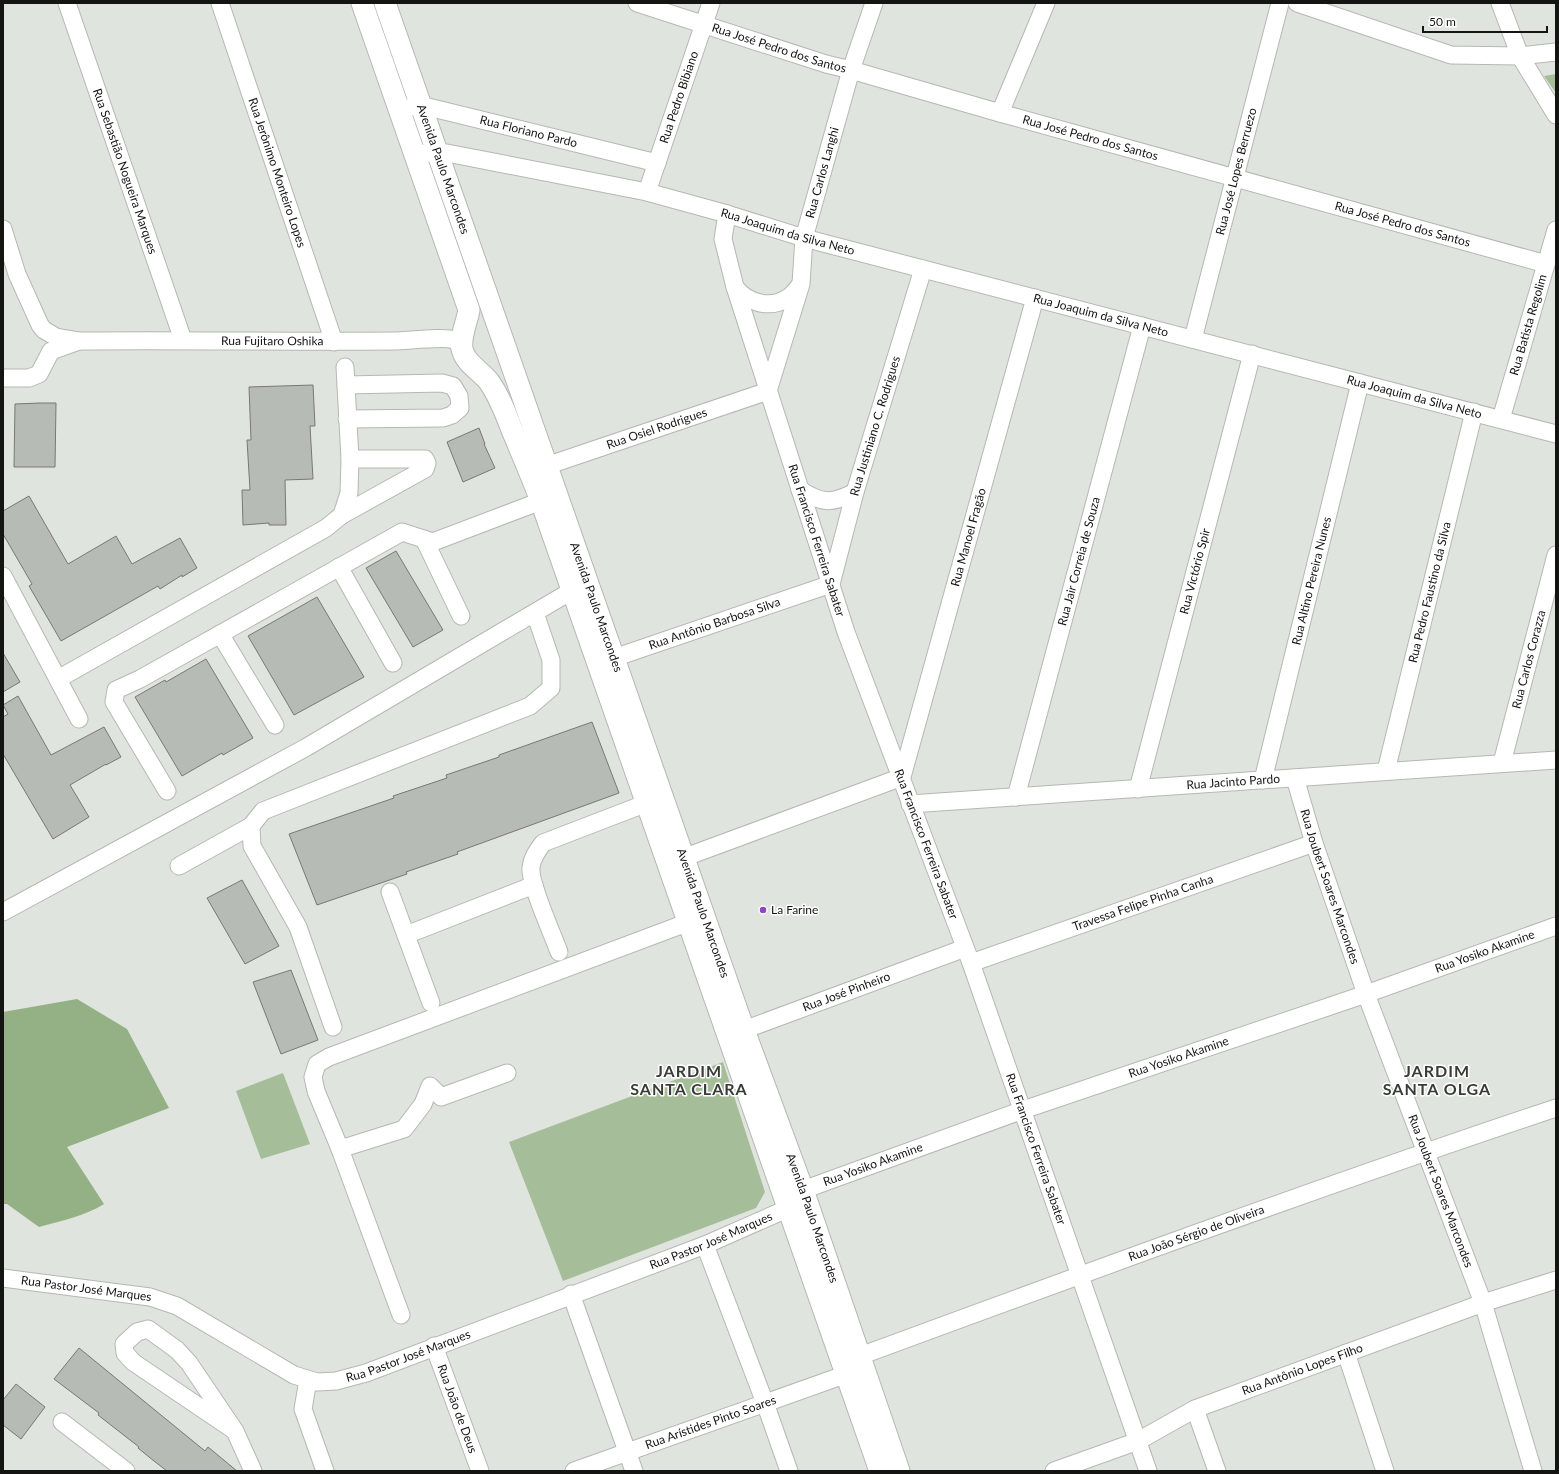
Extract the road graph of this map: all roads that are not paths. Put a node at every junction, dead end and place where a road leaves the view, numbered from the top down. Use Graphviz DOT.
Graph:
graph roads {
  1 [pos="67,3"];
  2 [pos="220,3"];
  3 [pos="362,3"];
  4 [pos="384,3"];
  5 [pos="637,3"];
  6 [pos="711,3"];
  7 [pos="874,3"];
  8 [pos="1046,3"];
  9 [pos="1280,3"];
  10 [pos="1297,3"];
  11 [pos="1500,3"];
  12 [pos="703,24"];
  13 [pos="1556,52"];
  14 [pos="1520,56"];
  15 [pos="851,70"];
  16 [pos="420,105"];
  17 [pos="399,110"];
  18 [pos="1000,113"];
  19 [pos="1556,115"];
  20 [pos="436,153"];
  21 [pos="415,154"];
  22 [pos="657,163"];
  23 [pos="1235,178"];
  24 [pos="647,192"];
  25 [pos="727,214"];
  26 [pos="3,229"];
  27 [pos="1556,230"];
  28 [pos="804,238"];
  29 [pos="1546,264"];
  30 [pos="923,269"];
  31 [pos="801,284"];
  32 [pos="735,286"];
  33 [pos="1035,298"];
  34 [pos="1142,326"];
  35 [pos="500,336"];
  36 [pos="1193,339"];
  37 [pos="183,340"];
  38 [pos="79,341"];
  39 [pos="463,341"];
  40 [pos="334,342"];
  41 [pos="1252,354"];
  42 [pos="507,355"];
  43 [pos="345,367"];
  44 [pos="485,375"];
  45 [pos="3,378"];
  46 [pos="1360,383"];
  47 [pos="346,385"];
  48 [pos="768,391"];
  49 [pos="1474,412"];
  50 [pos="347,419"];
  51 [pos="1501,419"];
  52 [pos="1556,434"];
  53 [pos="350,459"];
  54 [pos="546,466"];
  55 [pos="800,490"];
  56 [pos="855,492"];
  57 [pos="542,501"];
  58 [pos="342,515"];
  59 [pos="424,539"];
  60 [pos="1556,555"];
  61 [pos="339,567"];
  62 [pos="3,576"];
  63 [pos="831,584"];
  64 [pos="573,590"];
  65 [pos="536,613"];
  66 [pos="461,616"];
  67 [pos="220,634"];
  68 [pos="605,661"];
  69 [pos="393,663"];
  70 [pos="58,679"];
  71 [pos="79,719"];
  72 [pos="275,725"];
  73 [pos="1556,760"];
  74 [pos="1502,764"];
  75 [pos="1386,771"];
  76 [pos="902,777"];
  77 [pos="1295,778"];
  78 [pos="1263,780"];
  79 [pos="1138,789"];
  80 [pos="167,791"];
  81 [pos="1016,797"];
  82 [pos="647,803"];
  83 [pos="910,804"];
  84 [pos="251,826"];
  85 [pos="1314,843"];
  86 [pos="676,860"];
  87 [pos="180,866"];
  88 [pos="534,885"];
  89 [pos="390,892"];
  90 [pos="3,912"];
  91 [pos="689,922"];
  92 [pos="1556,926"];
  93 [pos="406,935"];
  94 [pos="560,952"];
  95 [pos="968,956"];
  96 [pos="1366,994"];
  97 [pos="431,1003"];
  98 [pos="333,1027"];
  99 [pos="736,1033"];
  100 [pos="507,1073"];
  101 [pos="1556,1108"];
  102 [pos="1023,1110"];
  103 [pos="340,1149"];
  104 [pos="1426,1151"];
  105 [pos="803,1190"];
  106 [pos="789,1208"];
  107 [pos="705,1245"];
  108 [pos="1079,1275"];
  109 [pos="3,1278"];
  110 [pos="1556,1280"];
  111 [pos="571,1294"];
  112 [pos="1483,1303"];
  113 [pos="401,1315"];
  114 [pos="434,1346"];
  115 [pos="1346,1353"];
  116 [pos="860,1356"];
  117 [pos="847,1374"];
  118 [pos="308,1380"];
  119 [pos="765,1403"];
  120 [pos="1196,1408"];
  121 [pos="62,1422"];
  122 [pos="236,1431"];
  123 [pos="1138,1441"];
  124 [pos="627,1451"];
  125 [pos="126,1471"];
  126 [pos="253,1471"];
  127 [pos="325,1471"];
  128 [pos="480,1471"];
  129 [pos="574,1471"];
  130 [pos="634,1471"];
  131 [pos="788,1471"];
  132 [pos="880,1471"];
  133 [pos="899,1471"];
  134 [pos="1054,1471"];
  135 [pos="1148,1471"];
  136 [pos="1217,1471"];
  137 [pos="1385,1471"];
  138 [pos="1533,1471"];
  1 -- 37 [label="street, Rua Sebastião Nogueira Marques"];
  2 -- 40 [label="street, Rua Jerônimo Monteiro Lopes"];
  3 -- 17 [label="street, Avenida Paulo Marcondes"];
  4 -- 16 [label="street, Avenida Paulo Marcondes"];
  5 -- 12 [label="street, Rua José Pedro dos Santos"];
  6 -- 12 [label="street, Rua Pedro Bibiano"];
  7 -- 15 [label="street, Rua Carlos Langhi"];
  8 -- 18 [label="street"];
  9 -- 23 [label="street, Rua José Lopes Berruezo"];
  10 -- 14 [label="street"];
  11 -- 14 [label="street"];
  12 -- 15 [label="street, Rua José Pedro dos Santos"];
  12 -- 22 [label="street, Rua Pedro Bibiano"];
  13 -- 14 [label="street"];
  14 -- 19 [label="street"];
  15 -- 18 [label="street, Rua José Pedro dos Santos"];
  15 -- 28 [label="street, Rua Carlos Langhi"];
  16 -- 17 [label="street, Rua Floriano Pardo"];
  16 -- 20 [label="street, Avenida Paulo Marcondes"];
  16 -- 22 [label="street, Rua Floriano Pardo"];
  17 -- 21 [label="street, Avenida Paulo Marcondes"];
  18 -- 23 [label="street, Rua José Pedro dos Santos"];
  20 -- 21 [label="street"];
  20 -- 24 [label="street"];
  20 -- 35 [label="street, Avenida Paulo Marcondes"];
  21 -- 39 [label="street, Avenida Paulo Marcondes"];
  22 -- 24 [label="street, Rua Pedro Bibiano"];
  23 -- 29 [label="street, Rua José Pedro dos Santos"];
  23 -- 36 [label="street, Rua José Lopes Berruezo"];
  24 -- 25 [label="street, Rua Joaquim da Silva Neto"];
  25 -- 28 [label="street, Rua Joaquim da Silva Neto"];
  25 -- 32 [label="street, Rua Francisco Ferreira Sabater"];
  26 -- 38 [label="street"];
  27 -- 29 [label="street, Rua Batista Regolim"];
  28 -- 30 [label="street, Rua Joaquim da Silva Neto"];
  28 -- 31 [label="street, Rua Carlos Langhi"];
  29 -- 51 [label="street, Rua Batista Regolim"];
  30 -- 33 [label="street, Rua Joaquim da Silva Neto"];
  30 -- 56 [label="street, Rua Justiniano C. Rodrigues"];
  31 -- 32 [label="street"];
  31 -- 48 [label="street, Rua Carlos Langhi"];
  32 -- 48 [label="street, Rua Francisco Ferreira Sabater"];
  33 -- 34 [label="street, Rua Joaquim da Silva Neto"];
  33 -- 76 [label="street, Rua Manoel Fragão"];
  34 -- 36 [label="street, Rua Joaquim da Silva Neto"];
  34 -- 81 [label="street, Rua Jair Correia de Souza"];
  35 -- 39 [label="street, Avenida Paulo Marcondes"];
  35 -- 42 [label="street, Avenida Paulo Marcondes"];
  36 -- 41 [label="street, Rua Joaquim da Silva Neto"];
  37 -- 38 [label="street, Rua Fujitaro Oshika"];
  37 -- 40 [label="street, Rua Fujitaro Oshika"];
  38 -- 45 [label="street"];
  39 -- 40 [label="street, Rua Fujitaro Oshika"];
  39 -- 44 [label="street, Avenida Paulo Marcondes"];
  41 -- 46 [label="street, Rua Joaquim da Silva Neto"];
  41 -- 79 [label="street, Rua Victório Spir"];
  42 -- 44 [label="street"];
  42 -- 54 [label="street, Avenida Paulo Marcondes"];
  43 -- 47 [label="street"];
  44 -- 57 [label="street, Avenida Paulo Marcondes"];
  46 -- 49 [label="street, Rua Joaquim da Silva Neto"];
  46 -- 78 [label="street, Rua Altino Pereira Nunes"];
  47 -- 50 [label="street"];
  47 -- 50 [label="street"];
  48 -- 54 [label="street, Rua Osiel Rodrigues"];
  48 -- 55 [label="street, Rua Francisco Ferreira Sabater"];
  49 -- 51 [label="street, Rua Joaquim da Silva Neto"];
  49 -- 75 [label="street, Rua Pedro Faustino da Silva"];
  50 -- 53 [label="street"];
  51 -- 52 [label="street, Rua Joaquim da Silva Neto"];
  53 -- 58 [label="street"];
  53 -- 58 [label="street"];
  54 -- 68 [label="street, Avenida Paulo Marcondes"];
  55 -- 56 [label="street"];
  55 -- 63 [label="street, Rua Francisco Ferreira Sabater"];
  56 -- 63 [label="street, Rua Justiniano C. Rodrigues"];
  57 -- 59 [label="street"];
  57 -- 64 [label="street, Avenida Paulo Marcondes"];
  58 -- 70 [label="street"];
  59 -- 61 [label="street"];
  59 -- 66 [label="street"];
  60 -- 74 [label="street, Rua Carlos Corazza"];
  61 -- 67 [label="street"];
  61 -- 69 [label="street"];
  62 -- 70 [label="street"];
  63 -- 68 [label="street, Rua Antônio Barbosa Silva"];
  63 -- 76 [label="street, Rua Francisco Ferreira Sabater"];
  64 -- 65 [label="street"];
  64 -- 68 [label="street, Avenida Paulo Marcondes"];
  65 -- 84 [label="street"];
  65 -- 90 [label="street"];
  67 -- 72 [label="street"];
  67 -- 80 [label="street"];
  68 -- 82 [label="street, Avenida Paulo Marcondes"];
  68 -- 86 [label="street, Avenida Paulo Marcondes"];
  70 -- 71 [label="street"];
  73 -- 74 [label="street, Rua Jacinto Pardo"];
  74 -- 75 [label="street, Rua Jacinto Pardo"];
  75 -- 77 [label="street, Rua Jacinto Pardo"];
  76 -- 83 [label="street, Rua Francisco Ferreira Sabater"];
  76 -- 86 [label="street"];
  77 -- 78 [label="street, Rua Jacinto Pardo"];
  77 -- 85 [label="street, Rua Joubert Soares Marcondes"];
  78 -- 79 [label="street, Rua Jacinto Pardo"];
  79 -- 81 [label="street, Rua Jacinto Pardo"];
  81 -- 83 [label="street, Rua Jacinto Pardo"];
  82 -- 86 [label="street, Avenida Paulo Marcondes"];
  82 -- 88 [label="street"];
  83 -- 95 [label="street, Rua Francisco Ferreira Sabater"];
  84 -- 87 [label="street"];
  84 -- 98 [label="street"];
  85 -- 95 [label="street, Travessa Felipe Pinha Canha"];
  85 -- 96 [label="street, Rua Joubert Soares Marcondes"];
  86 -- 91 [label="street, Avenida Paulo Marcondes"];
  86 -- 99 [label="street, Avenida Paulo Marcondes"];
  88 -- 93 [label="street"];
  88 -- 94 [label="street"];
  89 -- 93 [label="street"];
  91 -- 99 [label="street, Avenida Paulo Marcondes"];
  91 -- 103 [label="street"];
  92 -- 96 [label="street, Rua Yosiko Akamine"];
  93 -- 97 [label="street"];
  95 -- 99 [label="street, Rua José Pinheiro"];
  95 -- 102 [label="street, Rua Francisco Ferreira Sabater"];
  96 -- 102 [label="street, Rua Yosiko Akamine"];
  96 -- 104 [label="street, Rua Joubert Soares Marcondes"];
  99 -- 105 [label="street, Avenida Paulo Marcondes"];
  99 -- 106 [label="street, Avenida Paulo Marcondes"];
  100 -- 103 [label="street"];
  101 -- 104 [label="street, Rua João Sérgio de Oliveira"];
  102 -- 105 [label="street, Rua Yosiko Akamine"];
  102 -- 108 [label="street, Rua Francisco Ferreira Sabater"];
  103 -- 113 [label="street"];
  104 -- 108 [label="street, Rua João Sérgio de Oliveira"];
  104 -- 112 [label="street, Rua Joubert Soares Marcondes"];
  105 -- 106 [label="street, Rua Pastor José Marques"];
  105 -- 116 [label="street, Avenida Paulo Marcondes"];
  106 -- 107 [label="street, Rua Pastor José Marques"];
  106 -- 117 [label="street, Avenida Paulo Marcondes"];
  107 -- 111 [label="street, Rua Pastor José Marques"];
  107 -- 119 [label="street"];
  108 -- 116 [label="street, Rua João Sérgio de Oliveira"];
  108 -- 123 [label="street, Rua Francisco Ferreira Sabater"];
  109 -- 118 [label="street, Rua Pastor José Marques"];
  110 -- 112 [label="street, Rua Antônio Lopes Filho"];
  111 -- 114 [label="street, Rua Pastor José Marques"];
  111 -- 124 [label="street"];
  112 -- 115 [label="street, Rua Antônio Lopes Filho"];
  112 -- 138 [label="street, Rua Joubert Soares Marcondes"];
  114 -- 118 [label="street, Rua Pastor José Marques"];
  114 -- 128 [label="street, Rua João de Deus"];
  115 -- 120 [label="street, Rua Antônio Lopes Filho"];
  115 -- 137 [label="street"];
  116 -- 117 [label="street"];
  116 -- 133 [label="street, Avenida Paulo Marcondes"];
  117 -- 119 [label="street, Rua Arístides Pinto Soares"];
  117 -- 132 [label="street, Avenida Paulo Marcondes"];
  118 -- 127 [label="street"];
  119 -- 124 [label="street, Rua Arístides Pinto Soares"];
  119 -- 131 [label="street"];
  120 -- 123 [label="street, Rua Antônio Lopes Filho"];
  120 -- 136 [label="street"];
  121 -- 125 [label="street"];
  122 -- 122 [label="street"];
  122 -- 126 [label="street"];
  123 -- 134 [label="street, Rua Antônio Lopes Filho"];
  123 -- 135 [label="street, Rua Francisco Ferreira Sabater"];
  124 -- 129 [label="street, Rua Arístides Pinto Soares"];
  124 -- 130 [label="street"];
}
